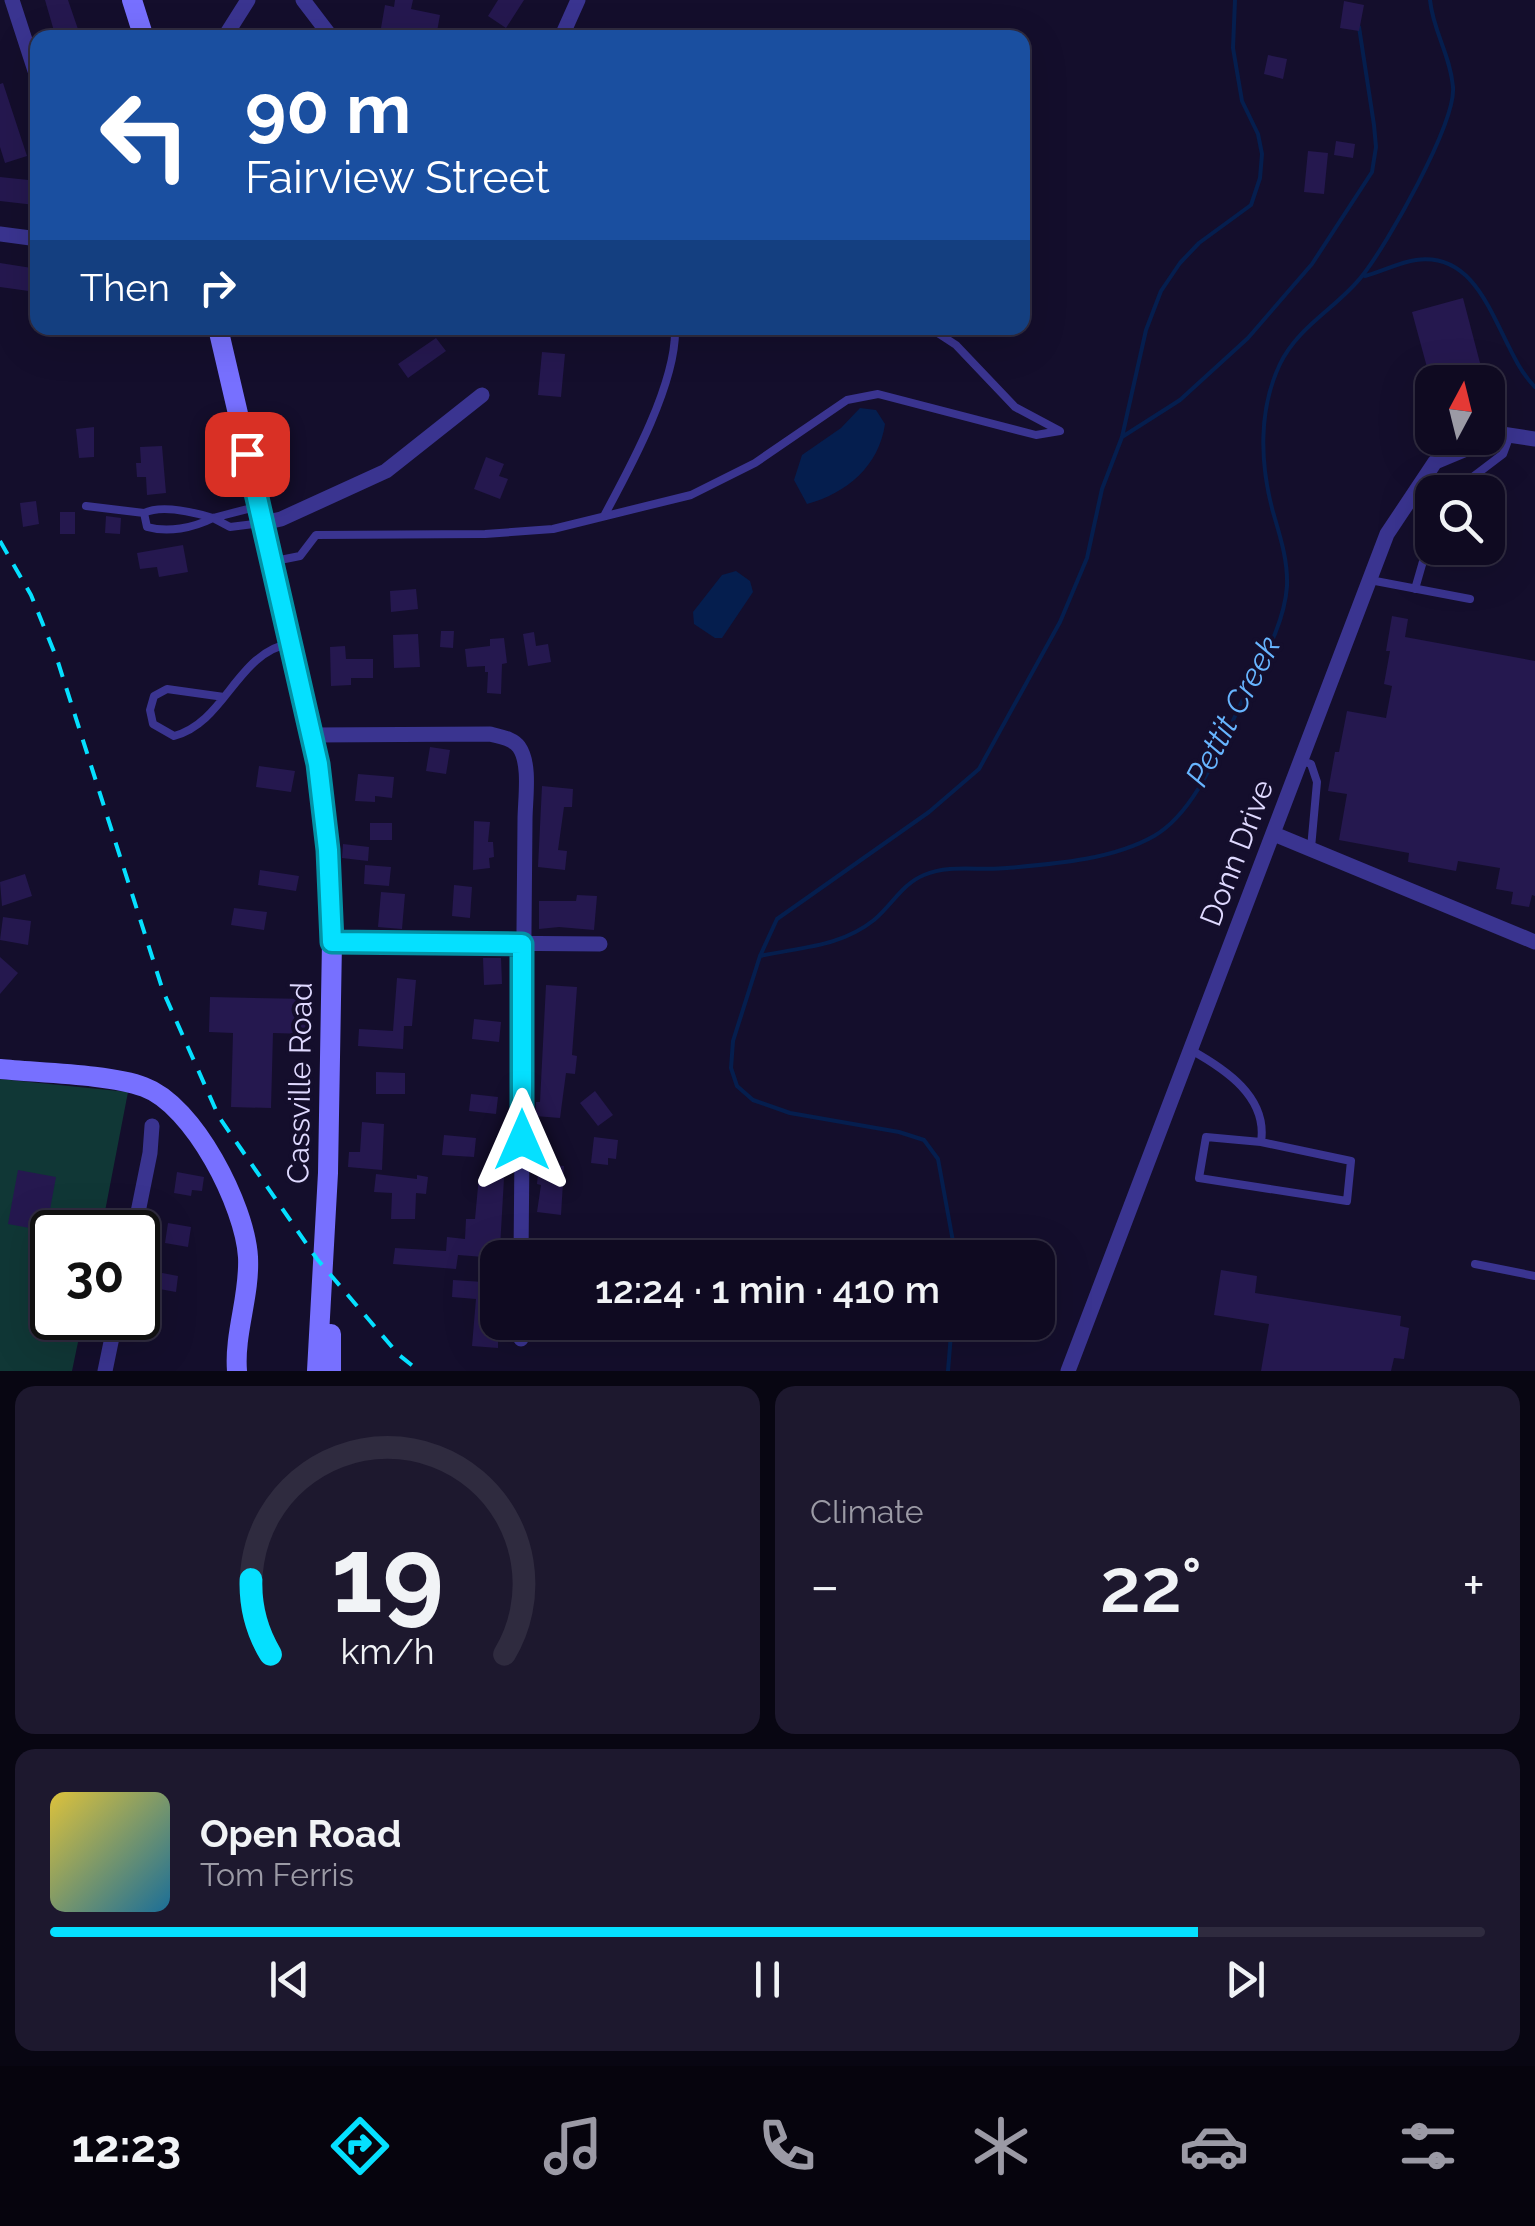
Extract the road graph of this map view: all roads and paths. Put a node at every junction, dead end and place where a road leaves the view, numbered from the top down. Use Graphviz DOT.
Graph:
graph roads {
  1 [pos="12,0"];
  2 [pos="132,0"];
  3 [pos="248,0"];
  4 [pos="303,0"];
  5 [pos="578,0"];
  6 [pos="141,30"];
  7 [pos="229,30"];
  8 [pos="326,30"];
  9 [pos="565,30"];
  10 [pos="30,55"];
  11 [pos="0,234"];
  12 [pos="30,237"];
  13 [pos="220,335"];
  14 [pos="676,335"];
  15 [pos="941,335"];
  16 [pos="482,395"];
  17 [pos="1510,435"];
  18 [pos="1535,439"];
  19 [pos="1475,475"];
  20 [pos="86,506"];
  21 [pos="144,513"];
  22 [pos="261,515"];
  23 [pos="604,516"];
  24 [pos="212,518"];
  25 [pos="272,562"];
  26 [pos="1422,565"];
  27 [pos="1370,580"];
  28 [pos="1415,589"];
  29 [pos="1470,600"];
  30 [pos="291,643"];
  31 [pos="224,696"];
  32 [pos="313,735"];
  33 [pos="1302,761"];
  34 [pos="1274,834"];
  35 [pos="1310,849"];
  36 [pos="1534,939"];
  37 [pos="332,942"];
  38 [pos="522,944"];
  39 [pos="600,944"];
  40 [pos="1191,1050"];
  41 [pos="0,1069"];
  42 [pos="152,1126"];
  43 [pos="1261,1142"];
  44 [pos="138,1210"];
  45 [pos="327,1228"];
  46 [pos="521,1240"];
  47 [pos="1474,1264"];
  48 [pos="1535,1276"];
  49 [pos="111,1340"];
  50 [pos="105,1371"];
  51 [pos="237,1371"];
  52 [pos="316,1371"];
  53 [pos="331,1371"];
  54 [pos="1068,1371"];
  1 -- 10 [label="street"];
  2 -- 6 [label="main road"];
  3 -- 7 [label="street"];
  4 -- 8 [label="street"];
  5 -- 9 [label="street"];
  11 -- 12 [label="street"];
  13 -- 22 [label="main road, Cassville Road"];
  14 -- 23 [label="lane"];
  15 -- 23 [label="lane"];
  16 -- 22 [label="street"];
  17 -- 18 [label="street, Donn Drive"];
  17 -- 19 [label="lane"];
  17 -- 27 [label="street, Donn Drive"];
  20 -- 21 [label="lane"];
  21 -- 24 [label="lane"];
  21 -- 24 [label="lane"];
  22 -- 24 [label="lane"];
  22 -- 24 [label="lane"];
  22 -- 25 [label="main road, Cassville Road"];
  23 -- 25 [label="lane"];
  25 -- 30 [label="main road, Cassville Road"];
  26 -- 28 [label="lane"];
  27 -- 28 [label="lane"];
  27 -- 33 [label="street, Donn Drive"];
  28 -- 29 [label="lane"];
  30 -- 31 [label="lane"];
  30 -- 32 [label="main road, Cassville Road"];
  31 -- 31 [label="lane"];
  32 -- 37 [label="main road, Cassville Road"];
  32 -- 38 [label="street"];
  33 -- 34 [label="street, Donn Drive"];
  33 -- 35 [label="lane"];
  34 -- 35 [label="street"];
  34 -- 40 [label="street, Donn Drive"];
  35 -- 36 [label="street"];
  37 -- 38 [label="street"];
  37 -- 45 [label="main road, Cassville Road"];
  38 -- 39 [label="street"];
  38 -- 46 [label="street"];
  40 -- 43 [label="lane"];
  40 -- 54 [label="street, Donn Drive"];
  41 -- 51 [label="main road"];
  42 -- 44 [label="street"];
  43 -- 43 [label="lane"];
  45 -- 52 [label="main road, Cassville Road"];
  45 -- 53 [label="main road, Cassville Road"];
  47 -- 48 [label="lane"];
  49 -- 50 [label="street"];
}
